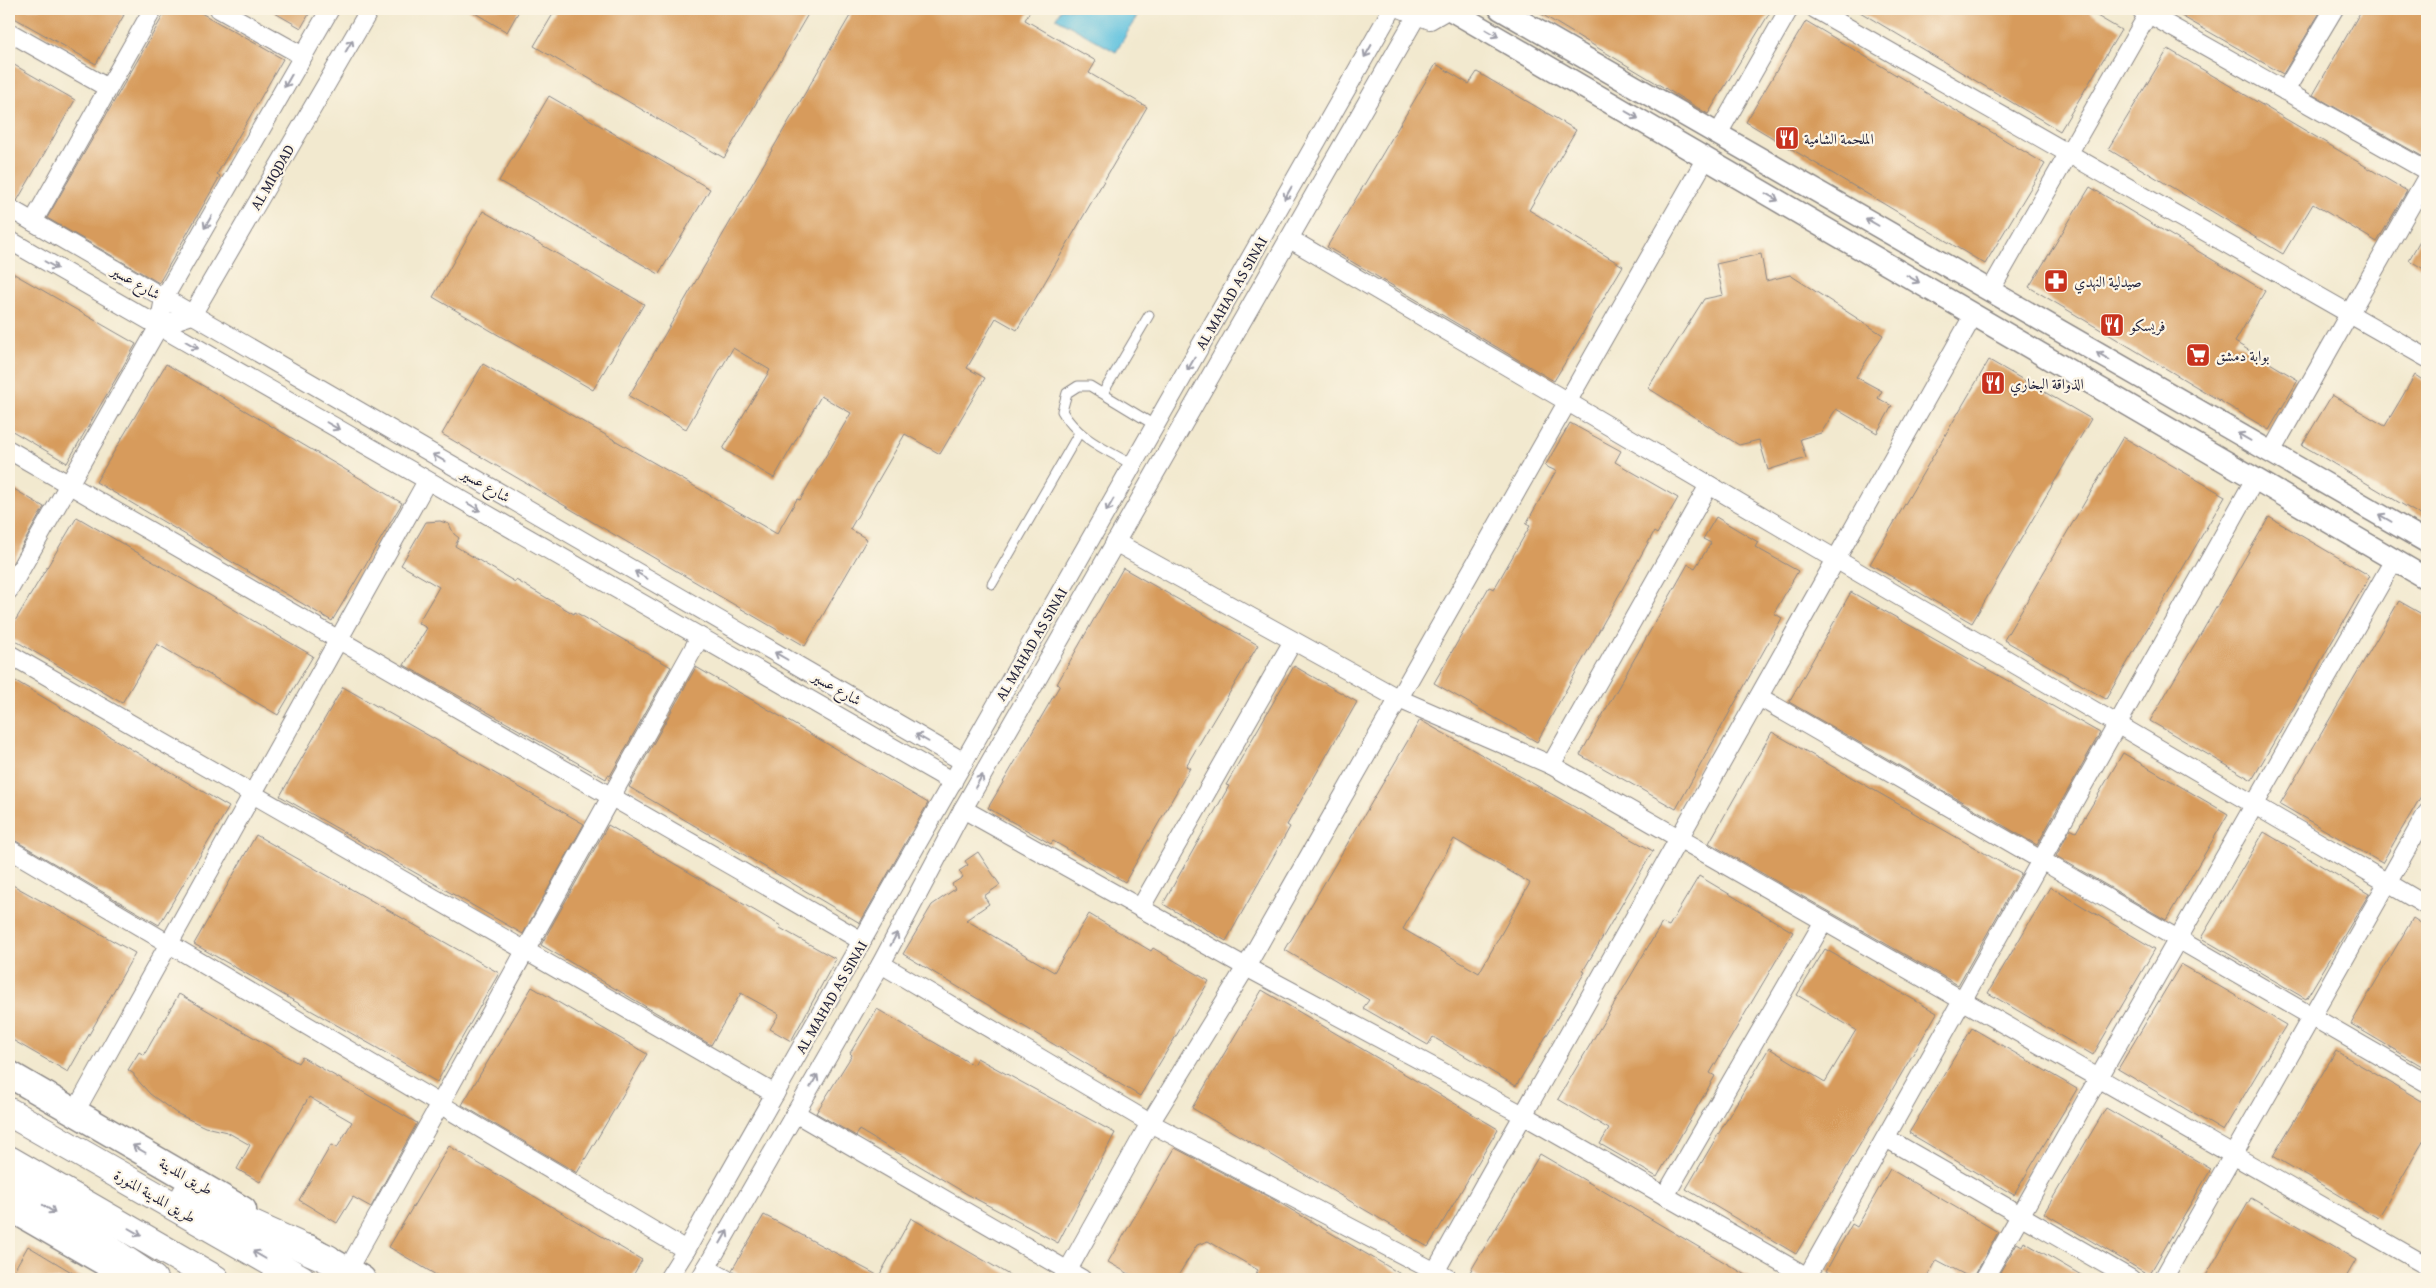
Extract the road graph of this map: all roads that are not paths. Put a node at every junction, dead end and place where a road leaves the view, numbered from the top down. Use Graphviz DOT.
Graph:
graph roads {
  1 [pos="153,9"];
  2 [pos="219,9"];
  3 [pos="330,9"];
  4 [pos="370,9"];
  5 [pos="1392,9"];
  6 [pos="1449,9"];
  7 [pos="1500,9"];
  8 [pos="1789,9"];
  9 [pos="1815,9"];
  10 [pos="2334,9"];
  11 [pos="2146,10"];
  12 [pos="1410,12"];
  13 [pos="9,32"];
  14 [pos="303,56"];
  15 [pos="108,88"];
  16 [pos="2285,91"];
  17 [pos="1718,134"];
  18 [pos="2068,153"];
  19 [pos="1706,158"];
  20 [pos="2427,171"];
  21 [pos="2427,176"];
  22 [pos="9,208"];
  23 [pos="32,222"];
  24 [pos="1290,239"];
  25 [pos="9,240"];
  26 [pos="1990,290"];
  27 [pos="164,298"];
  28 [pos="192,314"];
  29 [pos="1974,314"];
  30 [pos="2349,314"];
  31 [pos="1149,315"];
  32 [pos="159,326"];
  33 [pos="2427,358"];
  34 [pos="1103,392"];
  35 [pos="1567,402"];
  36 [pos="1156,426"];
  37 [pos="1079,433"];
  38 [pos="9,450"];
  39 [pos="2271,452"];
  40 [pos="1133,465"];
  41 [pos="2255,479"];
  42 [pos="428,480"];
  43 [pos="69,484"];
  44 [pos="1709,485"];
  45 [pos="1115,542"];
  46 [pos="2427,542"];
  47 [pos="1836,559"];
  48 [pos="2394,560"];
  49 [pos="2427,579"];
  50 [pos="992,584"];
  51 [pos="9,590"];
  52 [pos="700,637"];
  53 [pos="339,640"];
  54 [pos="1293,641"];
  55 [pos="9,654"];
  56 [pos="1759,697"];
  57 [pos="1399,699"];
  58 [pos="2117,724"];
  59 [pos="964,762"];
  60 [pos="1551,764"];
  61 [pos="953,782"];
  62 [pos="252,794"];
  63 [pos="611,796"];
  64 [pos="2254,805"];
  65 [pos="963,809"];
  66 [pos="2427,813"];
  67 [pos="1679,838"];
  68 [pos="9,849"];
  69 [pos="2042,860"];
  70 [pos="2387,883"];
  71 [pos="2427,906"];
  72 [pos="1141,907"];
  73 [pos="1824,921"];
  74 [pos="2178,939"];
  75 [pos="862,941"];
  76 [pos="168,944"];
  77 [pos="525,951"];
  78 [pos="881,964"];
  79 [pos="1246,967"];
  80 [pos="1963,1000"];
  81 [pos="2312,1016"];
  82 [pos="9,1074"];
  83 [pos="2098,1078"];
  84 [pos="2427,1083"];
  85 [pos="775,1094"];
  86 [pos="440,1104"];
  87 [pos="75,1112"];
  88 [pos="795,1113"];
  89 [pos="1523,1115"];
  90 [pos="19,1118"];
  91 [pos="1150,1123"];
  92 [pos="1886,1138"];
  93 [pos="2233,1155"];
  94 [pos="9,1160"];
  95 [pos="9,1182"];
  96 [pos="1665,1196"];
  97 [pos="9,1207"];
  98 [pos="2020,1216"];
  99 [pos="686,1250"];
  100 [pos="2427,1266"];
  101 [pos="346,1270"];
  102 [pos="703,1274"];
  103 [pos="1071,1277"];
  104 [pos="1438,1277"];
  105 [pos="134,1279"];
  106 [pos="153,1279"];
  107 [pos="215,1279"];
  108 [pos="301,1279"];
  109 [pos="668,1279"];
  110 [pos="726,1279"];
  111 [pos="1808,1279"];
  112 [pos="1984,1279"];
  113 [pos="2131,1279"];
  114 [pos="2163,1279"];
  1 -- 15 [label="street"];
  2 -- 14 [label="street"];
  3 -- 14 [label="street"];
  28 -- 4 [label="street, AL MIQDAD, one-way"];
  5 -- 36 [label="street, AL MAHAD AS SINAI, one-way"];
  6 -- 12 [label="street"];
  6 -- 19 [label="street, one-way"];
  7 -- 17 [label="street"];
  8 -- 17 [label="street"];
  9 -- 18 [label="street"];
  10 -- 16 [label="street"];
  11 -- 16 [label="street"];
  11 -- 18 [label="street"];
  12 -- 24 [label="street, AL MAHAD AS SINAI"];
  13 -- 15 [label="street"];
  14 -- 27 [label="street, one-way"];
  15 -- 23 [label="street"];
  16 -- 20 [label="street"];
  26 -- 17 [label="street, one-way"];
  18 -- 26 [label="street"];
  18 -- 30 [label="street"];
  19 -- 29 [label="street, one-way"];
  19 -- 35 [label="street"];
  21 -- 30 [label="street"];
  22 -- 23 [label="street, شارع عسير"];
  23 -- 27 [label="street, شارع عسير"];
  24 -- 35 [label="street"];
  24 -- 45 [label="street, AL MAHAD AS SINAI"];
  25 -- 32 [label="street, شارع عسير, one-way"];
  39 -- 26 [label="street, one-way"];
  27 -- 28 [label="street, شارع عسير"];
  27 -- 32 [label="street"];
  28 -- 32 [label="street"];
  59 -- 28 [label="street, شارع عسير, one-way"];
  29 -- 41 [label="street"];
  29 -- 47 [label="street"];
  30 -- 33 [label="street"];
  30 -- 39 [label="street"];
  31 -- 34 [label="lane"];
  32 -- 42 [label="street, شارع عسير, one-way"];
  32 -- 43 [label="street"];
  34 -- 36 [label="lane"];
  34 -- 37 [label="lane"];
  35 -- 44 [label="street"];
  35 -- 57 [label="street"];
  36 -- 40 [label="street, AL MAHAD AS SINAI"];
  37 -- 40 [label="lane"];
  37 -- 50 [label="lane"];
  38 -- 43 [label="street"];
  46 -- 39 [label="street, one-way"];
  40 -- 59 [label="street, AL MAHAD AS SINAI, one-way"];
  41 -- 48 [label="street"];
  41 -- 58 [label="street"];
  42 -- 52 [label="street, شارع عسير, one-way"];
  42 -- 53 [label="street"];
  43 -- 51 [label="street"];
  43 -- 53 [label="street"];
  44 -- 47 [label="street"];
  44 -- 60 [label="street"];
  45 -- 54 [label="street"];
  65 -- 45 [label="street, AL MAHAD AS SINAI, one-way"];
  47 -- 56 [label="street"];
  47 -- 58 [label="street"];
  48 -- 49 [label="street"];
  48 -- 64 [label="street"];
  52 -- 61 [label="street, شارع عسير"];
  52 -- 63 [label="street"];
  53 -- 62 [label="street"];
  53 -- 63 [label="street"];
  54 -- 57 [label="street"];
  54 -- 72 [label="street"];
  55 -- 62 [label="street"];
  56 -- 67 [label="street"];
  56 -- 69 [label="street"];
  57 -- 60 [label="street"];
  57 -- 79 [label="street"];
  58 -- 64 [label="street"];
  58 -- 69 [label="street"];
  59 -- 61 [label="street, AL MAHAD AS SINAI"];
  60 -- 67 [label="street"];
  61 -- 75 [label="street, AL MAHAD AS SINAI"];
  62 -- 76 [label="street"];
  62 -- 77 [label="street"];
  63 -- 75 [label="street"];
  63 -- 77 [label="street"];
  64 -- 70 [label="street"];
  64 -- 74 [label="street"];
  65 -- 72 [label="street"];
  78 -- 65 [label="street, AL MAHAD AS SINAI, one-way"];
  66 -- 70 [label="street"];
  67 -- 73 [label="street"];
  67 -- 89 [label="street"];
  68 -- 76 [label="street"];
  69 -- 74 [label="street"];
  69 -- 80 [label="street"];
  70 -- 71 [label="street"];
  70 -- 81 [label="street"];
  72 -- 79 [label="street"];
  73 -- 80 [label="street"];
  73 -- 96 [label="street"];
  74 -- 81 [label="street"];
  74 -- 83 [label="street"];
  75 -- 85 [label="street, AL MAHAD AS SINAI"];
  76 -- 86 [label="street"];
  76 -- 87 [label="street"];
  77 -- 85 [label="street"];
  77 -- 86 [label="street"];
  88 -- 78 [label="street, AL MAHAD AS SINAI, one-way"];
  78 -- 91 [label="street"];
  79 -- 89 [label="street"];
  79 -- 91 [label="street"];
  80 -- 83 [label="street"];
  80 -- 92 [label="street"];
  81 -- 84 [label="street"];
  81 -- 93 [label="street"];
  82 -- 87 [label="main road, طريق المدينة"];
  83 -- 93 [label="street"];
  83 -- 98 [label="street"];
  85 -- 99 [label="street, AL MAHAD AS SINAI"];
  86 -- 99 [label="street"];
  86 -- 101 [label="street"];
  101 -- 87 [label="main road, طريق المدينة, one-way"];
  102 -- 88 [label="street, AL MAHAD AS SINAI, one-way"];
  88 -- 103 [label="street"];
  89 -- 96 [label="street"];
  89 -- 104 [label="street"];
  90 -- 101 [label="highway"];
  108 -- 90 [label="highway, طريق المدينة المنورة, one-way"];
  91 -- 103 [label="street"];
  91 -- 104 [label="street"];
  92 -- 98 [label="street"];
  92 -- 111 [label="street"];
  93 -- 100 [label="street"];
  93 -- 114 [label="street"];
  94 -- 107 [label="highway, one-way"];
  95 -- 106 [label="highway, one-way"];
  96 -- 111 [label="street"];
  97 -- 105 [label="main road"];
  98 -- 112 [label="street"];
  98 -- 113 [label="street"];
  99 -- 109 [label="street, AL MAHAD AS SINAI"];
  102 -- 110 [label="street"];
}
